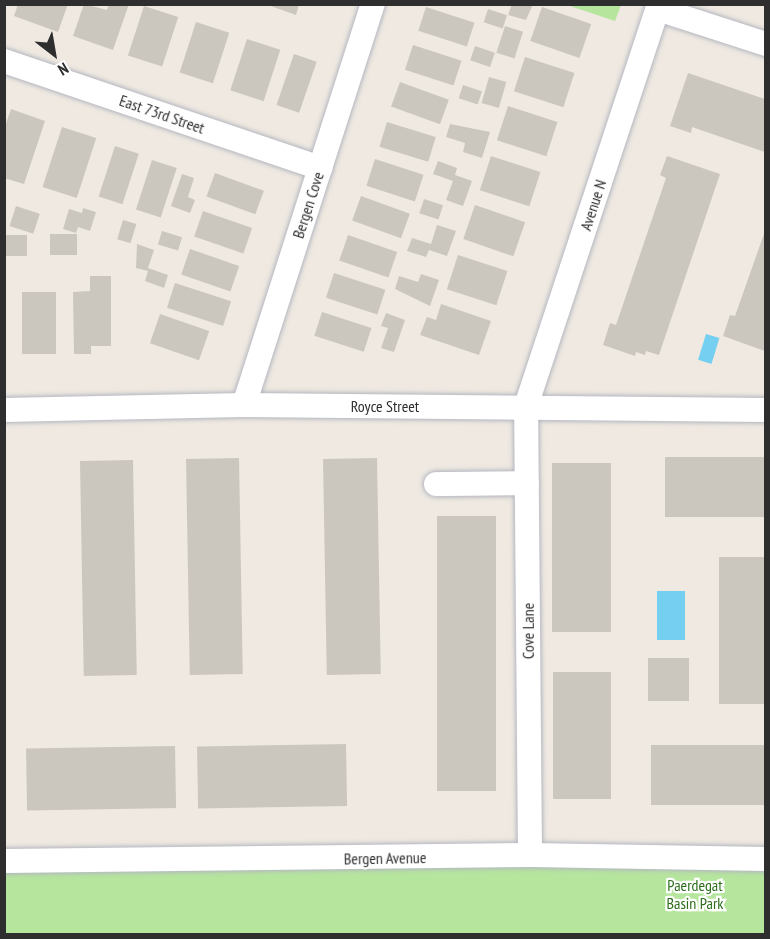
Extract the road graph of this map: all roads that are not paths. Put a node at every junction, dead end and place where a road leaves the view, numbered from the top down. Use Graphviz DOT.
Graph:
graph roads {
  1 [pos="373,4"];
  2 [pos="659,7"];
  3 [pos="765,44"];
  4 [pos="4,61"];
  5 [pos="320,168"];
  6 [pos="244,405"];
  7 [pos="526,406"];
  8 [pos="4,410"];
  9 [pos="765,410"];
  10 [pos="527,483"];
  11 [pos="436,484"];
  12 [pos="530,855"];
  13 [pos="765,859"];
  14 [pos="4,861"];
  1 -- 5 [label="street, Bergen Cove"];
  2 -- 3 [label="street"];
  2 -- 7 [label="street, Avenue N"];
  4 -- 5 [label="street, East 73rd Street"];
  5 -- 6 [label="street, Bergen Cove"];
  6 -- 7 [label="street, Royce Street"];
  6 -- 8 [label="street, Royce Street"];
  7 -- 9 [label="street, Royce Street"];
  7 -- 10 [label="street, Cove Lane"];
  10 -- 11 [label="street"];
  10 -- 12 [label="street, Cove Lane"];
  12 -- 13 [label="street, Bergen Avenue"];
  12 -- 14 [label="street, Bergen Avenue"];
}
